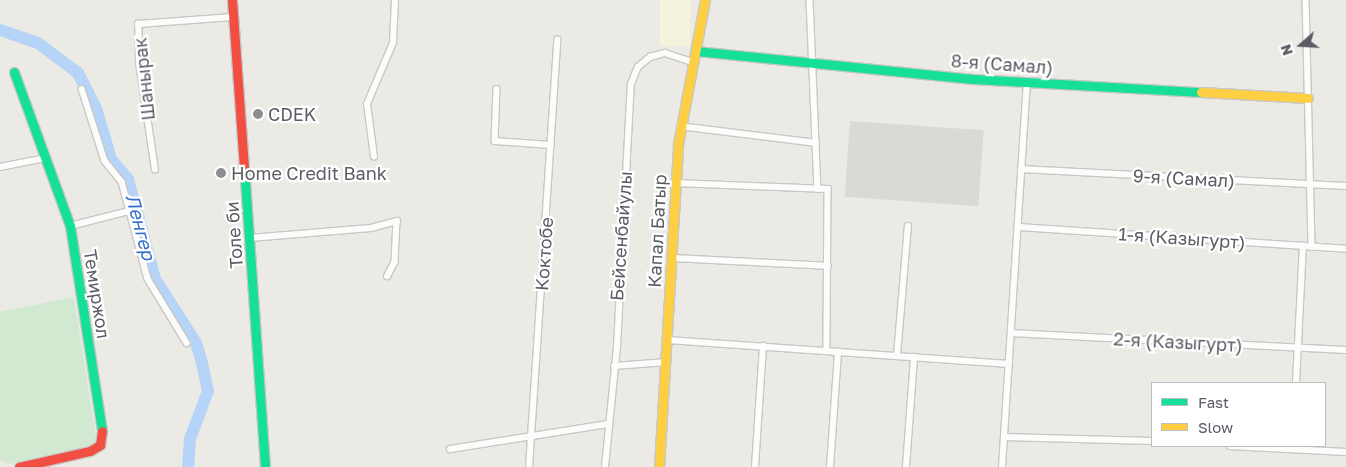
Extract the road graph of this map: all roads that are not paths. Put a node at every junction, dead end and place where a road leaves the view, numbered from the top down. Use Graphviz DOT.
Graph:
graph roads {
  1 [pos="232,0"];
  2 [pos="395,0"];
  3 [pos="705,0"];
  4 [pos="810,0"];
  5 [pos="1306,0"];
  6 [pos="233,17"];
  7 [pos="557,40"];
  8 [pos="696,51"];
  9 [pos="693,62"];
  10 [pos="814,66"];
  11 [pos="14,72"];
  12 [pos="1027,83"];
  13 [pos="82,89"];
  14 [pos="497,89"];
  15 [pos="1308,98"];
  16 [pos="680,126"];
  17 [pos="816,143"];
  18 [pos="551,145"];
  19 [pos="374,157"];
  20 [pos="46,158"];
  21 [pos="0,167"];
  22 [pos="1021,169"];
  23 [pos="155,170"];
  24 [pos="676,183"];
  25 [pos="1310,184"];
  26 [pos="1346,186"];
  27 [pos="818,189"];
  28 [pos="129,211"];
  29 [pos="70,226"];
  30 [pos="908,226"];
  31 [pos="1018,227"];
  32 [pos="250,238"];
  33 [pos="1304,246"];
  34 [pos="1312,247"];
  35 [pos="1346,249"];
  36 [pos="671,258"];
  37 [pos="828,266"];
  38 [pos="388,276"];
  39 [pos="1011,333"];
  40 [pos="668,340"];
  41 [pos="187,343"];
  42 [pos="763,346"];
  43 [pos="1298,348"];
  44 [pos="1346,350"];
  45 [pos="827,351"];
  46 [pos="838,352"];
  47 [pos="897,356"];
  48 [pos="914,357"];
  49 [pos="667,362"];
  50 [pos="1009,364"];
  51 [pos="614,366"];
  52 [pos="1296,382"];
  53 [pos="608,424"];
  54 [pos="532,436"];
  55 [pos="1004,437"];
  56 [pos="1151,441"];
  57 [pos="1262,447"];
  58 [pos="1293,448"];
  59 [pos="450,449"];
  60 [pos="1346,452"];
  61 [pos="19,467"];
  62 [pos="265,467"];
  63 [pos="529,467"];
  64 [pos="605,467"];
  65 [pos="659,467"];
  66 [pos="755,467"];
  67 [pos="830,467"];
  68 [pos="906,467"];
  69 [pos="1002,467"];
  1 -- 6 [label="street, Толе би"];
  2 -- 19 [label="street"];
  3 -- 8 [label="street, Капал Батыр"];
  4 -- 10 [label="street"];
  5 -- 15 [label="street"];
  6 -- 23 [label="street, Шанырак"];
  6 -- 32 [label="street, Толе би"];
  7 -- 18 [label="street, Коктобе"];
  8 -- 9 [label="street, Капал Батыр"];
  8 -- 10 [label="street, 8-я (Самал)"];
  9 -- 16 [label="street, Капал Батыр"];
  9 -- 51 [label="street, Бейсенбайулы"];
  10 -- 12 [label="street, 8-я (Самал)"];
  10 -- 17 [label="street"];
  11 -- 20 [label="street, Темиржол"];
  12 -- 15 [label="street, 8-я (Самал)"];
  12 -- 22 [label="street"];
  13 -- 28 [label="street"];
  14 -- 18 [label="street"];
  15 -- 25 [label="street"];
  16 -- 17 [label="street"];
  16 -- 24 [label="street, Капал Батыр"];
  17 -- 27 [label="street"];
  18 -- 54 [label="street, Коктобе"];
  20 -- 21 [label="street"];
  20 -- 29 [label="street, Темиржол"];
  22 -- 25 [label="street, 9-я (Самал)"];
  22 -- 31 [label="street"];
  24 -- 27 [label="street"];
  24 -- 36 [label="street, Капал Батыр"];
  25 -- 26 [label="street, 9-я (Самал)"];
  25 -- 34 [label="street"];
  27 -- 37 [label="street"];
  28 -- 29 [label="street"];
  28 -- 41 [label="street"];
  29 -- 61 [label="street, Темиржол"];
  30 -- 47 [label="street"];
  31 -- 33 [label="street, 1-я (Казыгурт)"];
  31 -- 39 [label="street"];
  32 -- 38 [label="street"];
  32 -- 62 [label="street, Толе би"];
  33 -- 34 [label="street, 1-я (Казыгурт)"];
  33 -- 43 [label="street"];
  34 -- 35 [label="street, 1-я (Казыгурт)"];
  36 -- 37 [label="street"];
  36 -- 40 [label="street, Капал Батыр"];
  37 -- 45 [label="street"];
  39 -- 43 [label="street, 2-я (Казыгурт)"];
  39 -- 50 [label="street"];
  40 -- 42 [label="street"];
  40 -- 49 [label="street, Капал Батыр"];
  42 -- 45 [label="street"];
  42 -- 66 [label="street"];
  43 -- 44 [label="street, 2-я (Казыгурт)"];
  43 -- 52 [label="street"];
  45 -- 46 [label="street"];
  46 -- 47 [label="street"];
  46 -- 67 [label="street"];
  47 -- 48 [label="street"];
  48 -- 50 [label="street"];
  48 -- 68 [label="street"];
  49 -- 51 [label="street"];
  49 -- 65 [label="street, Капал Батыр"];
  50 -- 55 [label="street"];
  51 -- 53 [label="street, Бейсенбайулы"];
  53 -- 54 [label="street"];
  53 -- 64 [label="street, Бейсенбайулы"];
  54 -- 59 [label="street"];
  54 -- 63 [label="street, Коктобе"];
  55 -- 56 [label="street"];
  55 -- 69 [label="street"];
  57 -- 58 [label="street"];
  58 -- 60 [label="street"];
}
